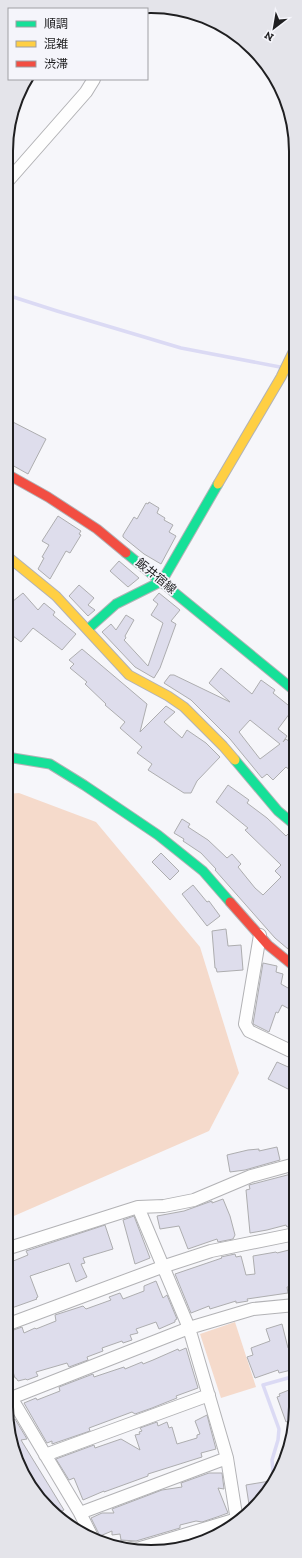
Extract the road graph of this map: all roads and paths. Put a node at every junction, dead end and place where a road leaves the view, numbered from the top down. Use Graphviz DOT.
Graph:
graph roads {
  1 [pos="93,80"];
  2 [pos="13,175"];
  3 [pos="289,360"];
  4 [pos="13,477"];
  5 [pos="13,561"];
  6 [pos="162,581"];
  7 [pos="88,629"];
  8 [pos="289,686"];
  9 [pos="13,758"];
  10 [pos="289,819"];
  11 [pos="260,935"];
  12 [pos="289,962"];
  13 [pos="289,1050"];
  14 [pos="289,1166"];
  15 [pos="138,1207"];
  16 [pos="289,1235"];
  17 [pos="13,1247"];
  18 [pos="162,1267"];
  19 [pos="289,1305"];
  20 [pos="13,1322"];
  21 [pos="189,1328"];
  22 [pos="13,1394"];
  23 [pos="208,1395"];
  24 [pos="13,1404"];
  25 [pos="45,1455"];
  26 [pos="227,1458"];
  27 [pos="80,1513"];
  28 [pos="236,1515"];
  29 [pos="225,1524"];
  30 [pos="88,1529"];
  31 [pos="151,1545"];
  1 -- 2 [label="street"];
  3 -- 6 [label="street"];
  4 -- 6 [label="street, 飯井宿線"];
  5 -- 7 [label="street"];
  6 -- 7 [label="street"];
  6 -- 8 [label="street, 飯井宿線"];
  7 -- 10 [label="street"];
  9 -- 11 [label="street"];
  11 -- 12 [label="street"];
  11 -- 13 [label="street"];
  14 -- 15 [label="street"];
  15 -- 17 [label="street"];
  15 -- 18 [label="street"];
  16 -- 18 [label="street"];
  18 -- 20 [label="street"];
  18 -- 21 [label="street"];
  19 -- 21 [label="street"];
  21 -- 22 [label="street"];
  21 -- 23 [label="street"];
  23 -- 25 [label="street"];
  23 -- 26 [label="street"];
  24 -- 25 [label="street"];
  25 -- 27 [label="street"];
  26 -- 27 [label="street"];
  26 -- 28 [label="street"];
  27 -- 30 [label="street"];
  29 -- 31 [label="street"];
}
